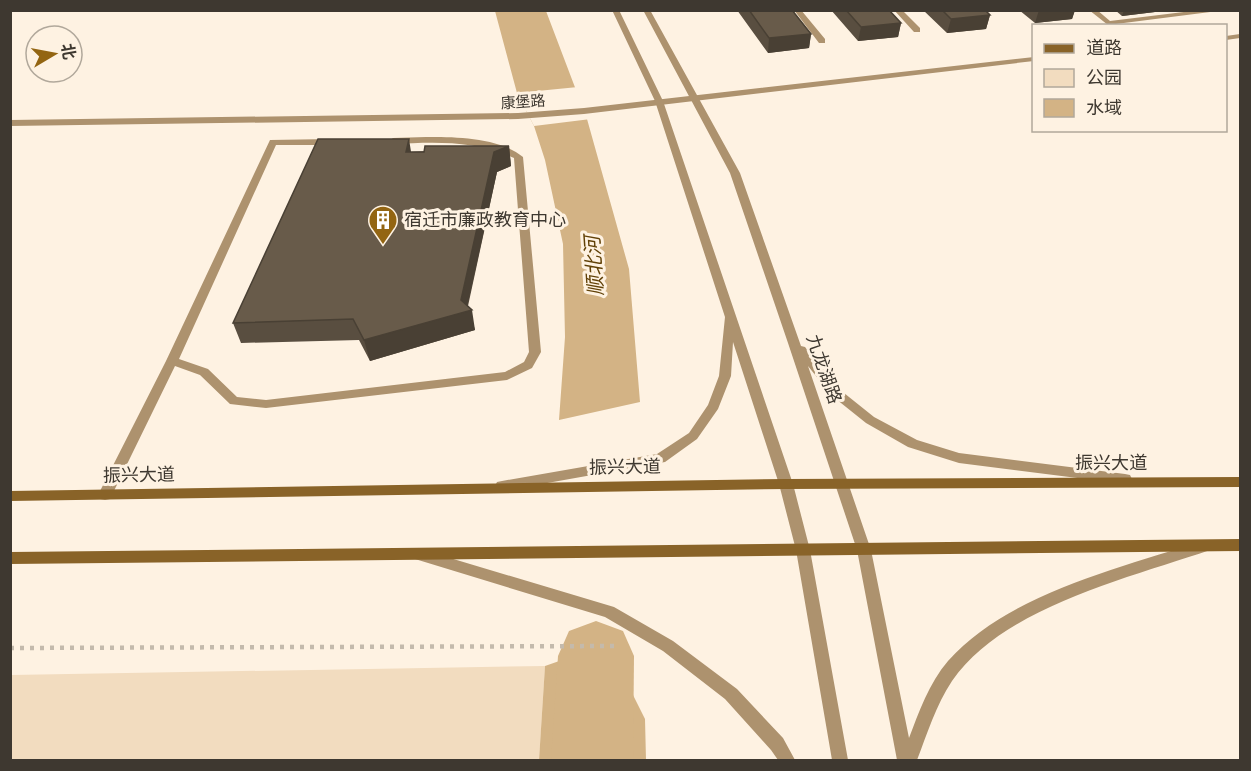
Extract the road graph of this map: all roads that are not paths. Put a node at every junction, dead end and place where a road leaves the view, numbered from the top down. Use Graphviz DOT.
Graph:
graph roads {
  1 [pos="615,10"];
  2 [pos="646,10"];
  3 [pos="797,10"];
  4 [pos="897,10"];
  5 [pos="1092,10"];
  6 [pos="1168,10"];
  7 [pos="1222,10"];
  8 [pos="1175,15"];
  9 [pos="917,30"];
  10 [pos="822,41"];
  11 [pos="1032,59"];
  12 [pos="693,97"];
  13 [pos="659,101"];
  14 [pos="10,123"];
  15 [pos="342,141"];
  16 [pos="377,141"];
  17 [pos="729,313"];
  18 [pos="794,343"];
  19 [pos="172,361"];
  20 [pos="1240,482"];
  21 [pos="1150,483"];
  22 [pos="786,484"];
  23 [pos="842,484"];
  24 [pos="480,489"];
  25 [pos="105,495"];
  26 [pos="10,496"];
  27 [pos="1240,545"];
  28 [pos="1206,546"];
  29 [pos="802,550"];
  30 [pos="864,550"];
  31 [pos="416,553"];
  32 [pos="10,558"];
  33 [pos="787,760"];
  34 [pos="840,760"];
  35 [pos="907,760"];
  1 -- 13 [label="street"];
  2 -- 12 [label="street, 九龙湖路"];
  3 -- 10 [label="street"];
  4 -- 9 [label="street"];
  5 -- 8 [label="street"];
  6 -- 8 [label="street"];
  7 -- 8 [label="street"];
  11 -- 12 [label="street, 康堡路"];
  12 -- 13 [label="street, 康堡路"];
  12 -- 18 [label="street, 九龙湖路"];
  13 -- 14 [label="street, 康堡路"];
  13 -- 17 [label="street"];
  15 -- 19 [label="street"];
  16 -- 19 [label="street"];
  17 -- 22 [label="street"];
  17 -- 24 [label="street"];
  18 -- 21 [label="street"];
  18 -- 23 [label="street, 九龙湖路"];
  19 -- 25 [label="street"];
  20 -- 21 [label="main road, 振兴大道"];
  21 -- 23 [label="main road, 振兴大道"];
  22 -- 23 [label="main road, 振兴大道"];
  22 -- 24 [label="main road, 振兴大道"];
  22 -- 29 [label="street"];
  23 -- 30 [label="street, 九龙湖路"];
  24 -- 25 [label="main road, 振兴大道"];
  25 -- 26 [label="main road, 振兴大道"];
  27 -- 28 [label="main road"];
  28 -- 30 [label="main road"];
  28 -- 35 [label="street"];
  29 -- 30 [label="main road"];
  29 -- 31 [label="main road"];
  29 -- 34 [label="street"];
  30 -- 35 [label="street, 九龙湖路"];
  31 -- 32 [label="main road"];
  31 -- 33 [label="street"];
}
